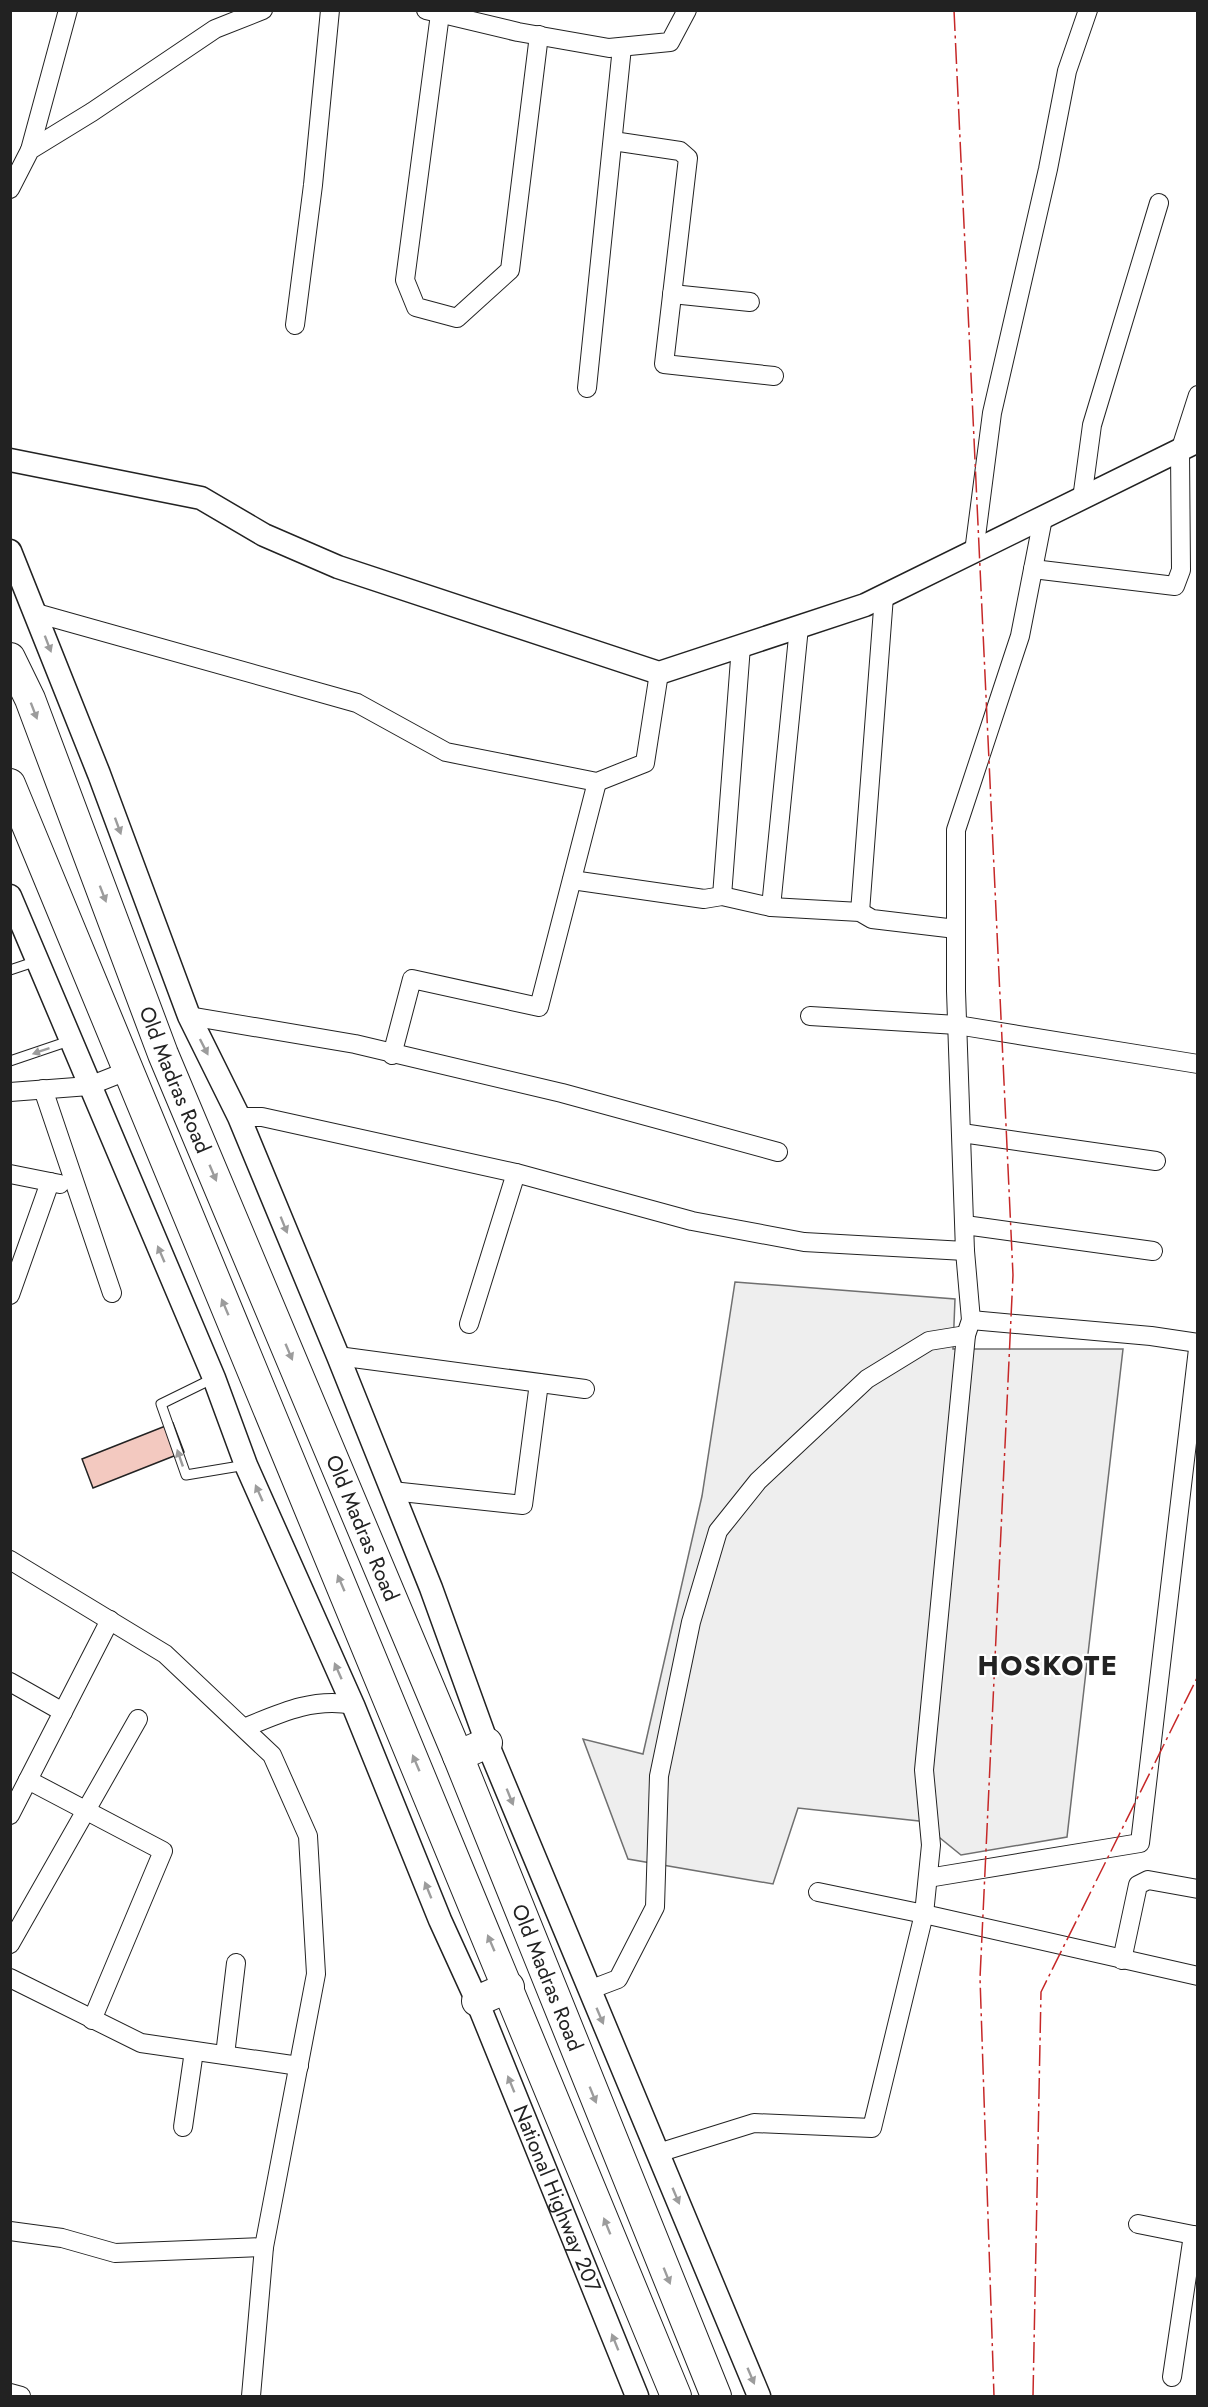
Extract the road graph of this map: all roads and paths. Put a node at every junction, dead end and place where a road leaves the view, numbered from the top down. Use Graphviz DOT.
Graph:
graph roads {
  1 [pos="68,10"];
  2 [pos="263,10"];
  3 [pos="330,10"];
  4 [pos="687,10"];
  5 [pos="1088,10"];
  6 [pos="433,12"];
  7 [pos="463,15"];
  8 [pos="539,35"];
  9 [pos="622,47"];
  10 [pos="613,141"];
  11 [pos="30,150"];
  12 [pos="10,189"];
  13 [pos="1159,203"];
  14 [pos="672,294"];
  15 [pos="750,302"];
  16 [pos="295,325"];
  17 [pos="774,376"];
  18 [pos="586,388"];
  19 [pos="1197,395"];
  20 [pos="1189,446"];
  21 [pos="10,460"];
  22 [pos="1082,499"];
  23 [pos="1043,518"];
  24 [pos="10,551"];
  25 [pos="974,552"];
  26 [pos="1033,569"];
  27 [pos="884,596"];
  28 [pos="36,613"];
  29 [pos="800,627"];
  30 [pos="741,646"];
  31 [pos="10,658"];
  32 [pos="659,673"];
  33 [pos="597,782"];
  34 [pos="10,784"];
  35 [pos="572,880"];
  36 [pos="10,896"];
  37 [pos="722,896"];
  38 [pos="771,907"];
  39 [pos="860,912"];
  40 [pos="956,929"];
  41 [pos="38,961"];
  42 [pos="10,970"];
  43 [pos="189,1016"];
  44 [pos="810,1016"];
  45 [pos="957,1025"];
  46 [pos="72,1040"];
  47 [pos="392,1055"];
  48 [pos="10,1061"];
  49 [pos="1197,1064"];
  50 [pos="126,1071"];
  51 [pos="89,1086"];
  52 [pos="43,1089"];
  53 [pos="10,1092"];
  54 [pos="239,1117"];
  55 [pos="962,1133"];
  56 [pos="778,1152"];
  57 [pos="1156,1161"];
  58 [pos="516,1173"];
  59 [pos="10,1174"];
  60 [pos="50,1182"];
  61 [pos="76,1188"];
  62 [pos="965,1225"];
  63 [pos="965,1251"];
  64 [pos="1153,1251"];
  65 [pos="112,1293"];
  66 [pos="10,1295"];
  67 [pos="469,1323"];
  68 [pos="968,1327"];
  69 [pos="1197,1343"];
  70 [pos="1197,1349"];
  71 [pos="338,1356"];
  72 [pos="214,1378"];
  73 [pos="539,1383"];
  74 [pos="585,1389"];
  75 [pos="246,1465"];
  76 [pos="392,1491"];
  77 [pos="10,1560"];
  78 [pos="110,1620"];
  79 [pos="10,1682"];
  80 [pos="353,1705"];
  81 [pos="63,1712"];
  82 [pos="138,1719"];
  83 [pos="244,1728"];
  84 [pos="487,1743"];
  85 [pos="458,1756"];
  86 [pos="28,1780"];
  87 [pos="86,1812"];
  88 [pos="10,1815"];
  89 [pos="928,1878"];
  90 [pos="1197,1890"];
  91 [pos="818,1892"];
  92 [pos="924,1914"];
  93 [pos="10,1944"];
  94 [pos="1122,1959"];
  95 [pos="236,1963"];
  96 [pos="1197,1976"];
  97 [pos="10,1978"];
  98 [pos="509,1987"];
  99 [pos="589,1990"];
  100 [pos="477,2001"];
  101 [pos="92,2020"];
  102 [pos="194,2050"];
  103 [pos="225,2055"];
  104 [pos="299,2066"];
  105 [pos="183,2127"];
  106 [pos="658,2153"];
  107 [pos="1138,2224"];
  108 [pos="10,2231"];
  109 [pos="1195,2235"];
  110 [pos="264,2247"];
  111 [pos="1172,2377"];
  112 [pos="10,2393"];
  113 [pos="21,2397"];
  114 [pos="251,2397"];
  115 [pos="637,2397"];
  116 [pos="676,2397"];
  117 [pos="716,2397"];
  118 [pos="759,2397"];
  1 -- 11 [label="street"];
  2 -- 11 [label="street"];
  3 -- 16 [label="street"];
  4 -- 9 [label="street"];
  5 -- 25 [label="street"];
  6 -- 7 [label="street"];
  6 -- 8 [label="street"];
  7 -- 8 [label="street"];
  8 -- 9 [label="street"];
  9 -- 10 [label="street"];
  10 -- 14 [label="street"];
  10 -- 18 [label="street"];
  11 -- 12 [label="street"];
  13 -- 22 [label="street"];
  14 -- 15 [label="street"];
  14 -- 17 [label="street"];
  19 -- 20 [label="street"];
  20 -- 22 [label="street"];
  20 -- 26 [label="street"];
  21 -- 32 [label="street"];
  22 -- 23 [label="street"];
  23 -- 25 [label="street"];
  23 -- 26 [label="street"];
  24 -- 28 [label="street"];
  25 -- 27 [label="street"];
  26 -- 40 [label="street"];
  27 -- 29 [label="street"];
  27 -- 39 [label="street"];
  28 -- 33 [label="street"];
  28 -- 43 [label="street, one-way"];
  29 -- 30 [label="street"];
  29 -- 38 [label="street"];
  30 -- 32 [label="street"];
  30 -- 37 [label="street"];
  31 -- 85 [label="highway, Old Madras Road, one-way"];
  32 -- 33 [label="street"];
  33 -- 35 [label="street"];
  34 -- 50 [label="highway, Old Madras Road"];
  35 -- 37 [label="street"];
  35 -- 47 [label="street"];
  36 -- 41 [label="street, National Highway 207"];
  37 -- 38 [label="street"];
  38 -- 39 [label="street"];
  39 -- 40 [label="street"];
  40 -- 45 [label="street"];
  41 -- 42 [label="lane"];
  41 -- 46 [label="street, National Highway 207"];
  43 -- 47 [label="street"];
  43 -- 54 [label="street, one-way"];
  44 -- 45 [label="street"];
  45 -- 49 [label="street"];
  45 -- 55 [label="street"];
  46 -- 48 [label="lane, one-way"];
  46 -- 51 [label="street, National Highway 207"];
  47 -- 56 [label="street"];
  50 -- 51 [label="street"];
  98 -- 50 [label="highway, Old Madras Road, one-way"];
  51 -- 52 [label="street"];
  72 -- 51 [label="street, National Highway 207, one-way"];
  52 -- 53 [label="street"];
  52 -- 61 [label="street"];
  54 -- 58 [label="street"];
  54 -- 71 [label="street, one-way"];
  55 -- 57 [label="street"];
  55 -- 62 [label="street"];
  58 -- 63 [label="street"];
  58 -- 67 [label="street"];
  59 -- 60 [label="street"];
  60 -- 61 [label="street"];
  60 -- 66 [label="street"];
  61 -- 65 [label="street"];
  62 -- 63 [label="street"];
  62 -- 64 [label="street"];
  63 -- 68 [label="street"];
  68 -- 69 [label="street"];
  68 -- 89 [label="street"];
  68 -- 99 [label="street"];
  70 -- 89 [label="street"];
  71 -- 73 [label="street"];
  71 -- 76 [label="street"];
  72 -- 75 [label="street, National Highway 207"];
  75 -- 72 [label="lane, one-way"];
  73 -- 74 [label="street"];
  73 -- 76 [label="street"];
  80 -- 75 [label="street, National Highway 207, one-way"];
  76 -- 84 [label="street"];
  77 -- 78 [label="street"];
  78 -- 81 [label="street"];
  78 -- 83 [label="street"];
  79 -- 81 [label="street"];
  80 -- 83 [label="street"];
  100 -- 80 [label="street, National Highway 207, one-way"];
  81 -- 86 [label="street"];
  82 -- 87 [label="street"];
  83 -- 104 [label="street"];
  84 -- 85 [label="highway"];
  84 -- 99 [label="street, one-way"];
  85 -- 117 [label="highway, Old Madras Road, one-way"];
  86 -- 87 [label="street"];
  86 -- 88 [label="street"];
  87 -- 93 [label="street"];
  87 -- 101 [label="street"];
  89 -- 92 [label="street"];
  90 -- 94 [label="street"];
  91 -- 92 [label="street"];
  92 -- 94 [label="street"];
  92 -- 106 [label="street"];
  94 -- 96 [label="street"];
  95 -- 103 [label="street"];
  97 -- 101 [label="street"];
  98 -- 100 [label="highway"];
  116 -- 98 [label="highway, Old Madras Road, one-way"];
  99 -- 106 [label="street, one-way"];
  115 -- 100 [label="street, National Highway 207, one-way"];
  101 -- 102 [label="street"];
  102 -- 103 [label="street"];
  102 -- 105 [label="street"];
  103 -- 104 [label="street"];
  104 -- 110 [label="street"];
  106 -- 118 [label="street, one-way"];
  107 -- 109 [label="street"];
  108 -- 110 [label="street"];
  109 -- 111 [label="street"];
  110 -- 114 [label="street"];
  112 -- 113 [label="street"];
}
